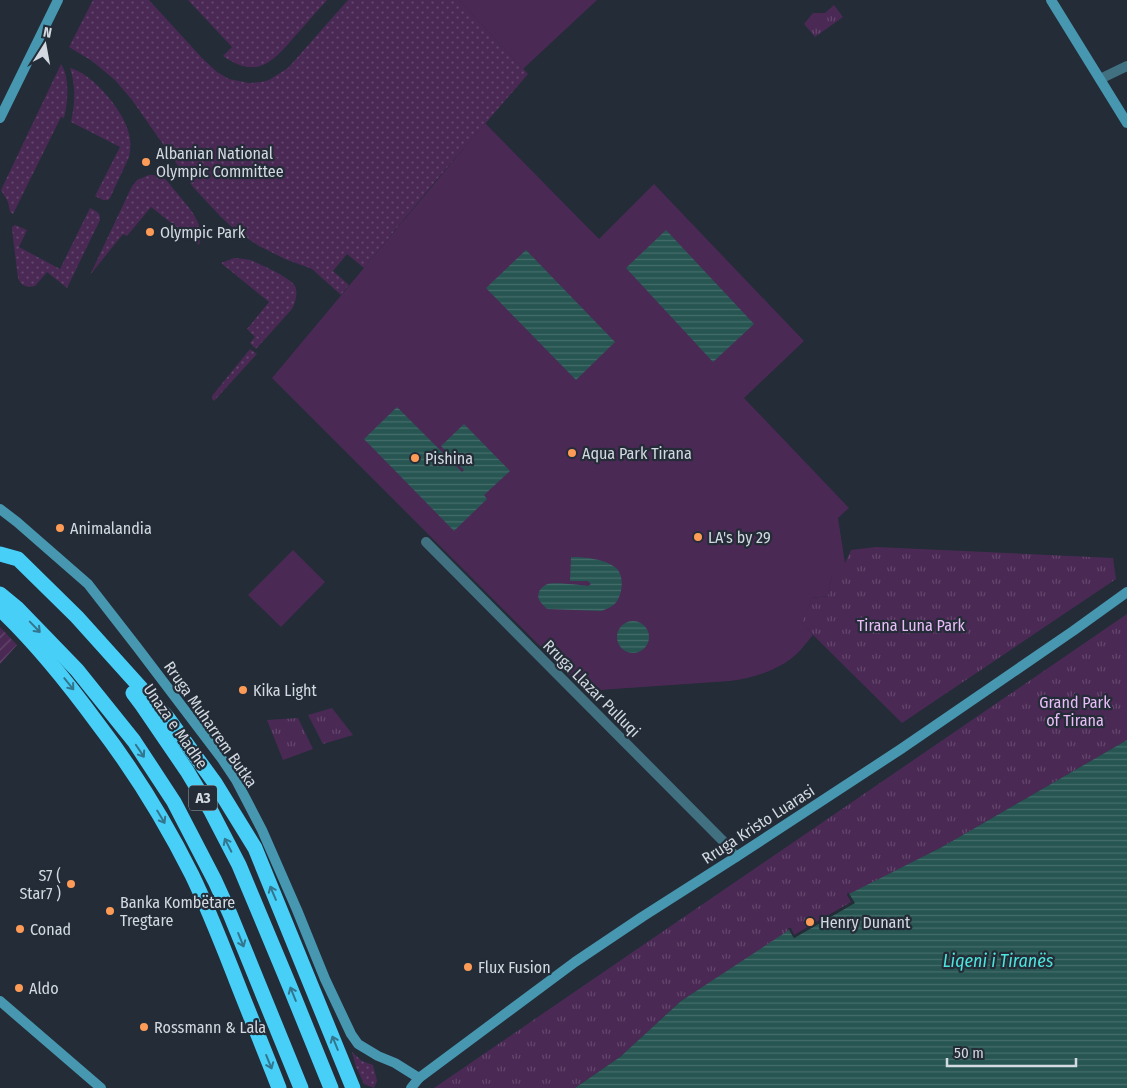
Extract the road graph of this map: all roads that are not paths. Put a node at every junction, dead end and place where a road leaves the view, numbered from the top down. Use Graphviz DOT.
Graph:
graph roads {
  1 [pos="58,0"];
  2 [pos="1051,0"];
  3 [pos="1127,66"];
  4 [pos="1100,79"];
  5 [pos="0,118"];
  6 [pos="1127,123"];
  7 [pos="0,509"];
  8 [pos="426,542"];
  9 [pos="0,555"];
  10 [pos="1127,592"];
  11 [pos="0,594"];
  12 [pos="0,609"];
  13 [pos="736,857"];
  14 [pos="0,1001"];
  15 [pos="419,1078"];
  16 [pos="101,1088"];
  17 [pos="279,1088"];
  18 [pos="301,1088"];
  19 [pos="331,1088"];
  20 [pos="353,1088"];
  21 [pos="412,1088"];
  1 -- 5 [label="main road"];
  2 -- 4 [label="main road"];
  3 -- 4 [label="street"];
  4 -- 6 [label="main road"];
  7 -- 15 [label="main road, Rruga Muharrem Butka"];
  8 -- 13 [label="street, Rruga Llazar Pulluqi"];
  19 -- 9 [label="highway, Unaza e Madhe / A3, one-way"];
  20 -- 9 [label="highway, one-way"];
  10 -- 13 [label="main road, Rruga Kristo Luarasi"];
  11 -- 18 [label="highway, A3, one-way"];
  12 -- 17 [label="highway, one-way"];
  13 -- 15 [label="main road, Rruga Kristo Luarasi"];
  14 -- 16 [label="main road"];
  15 -- 21 [label="main road, Rruga Kristo Luarasi"];
}
